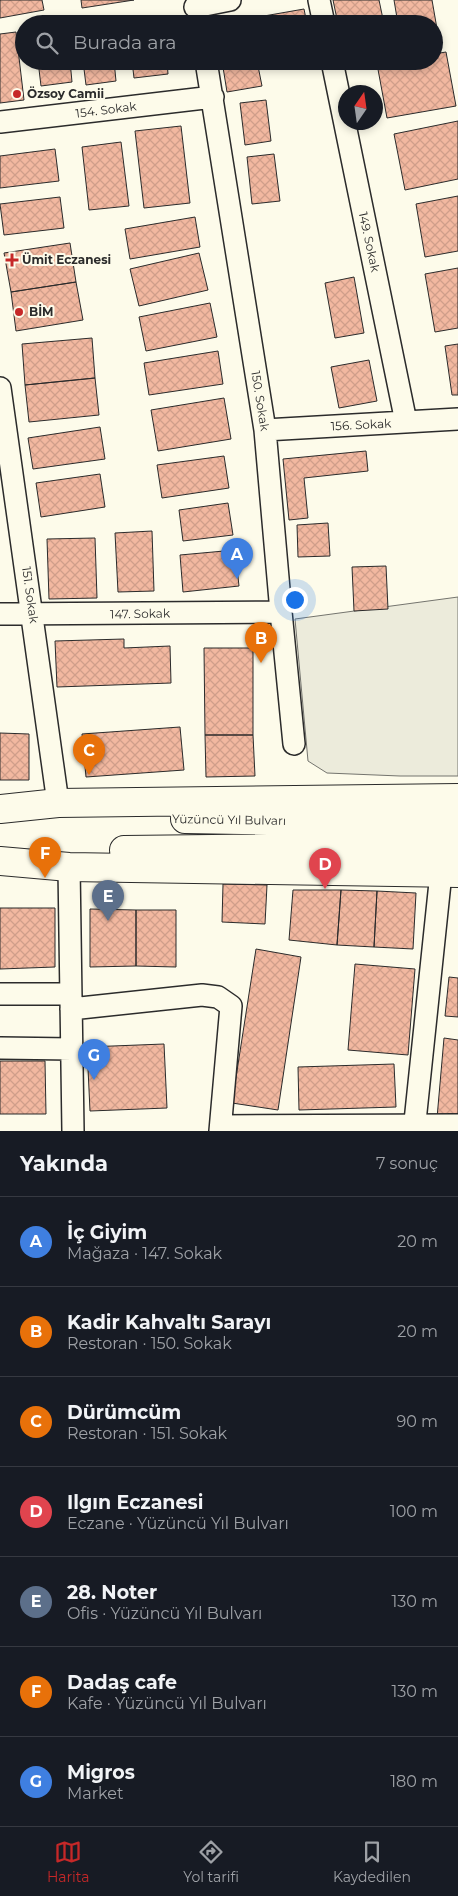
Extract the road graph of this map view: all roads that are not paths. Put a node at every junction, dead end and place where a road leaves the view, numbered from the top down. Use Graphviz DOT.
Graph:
graph roads {
  1 [pos="230,0"];
  2 [pos="319,0"];
  3 [pos="196,10"];
  4 [pos="322,15"];
  5 [pos="208,70"];
  6 [pos="334,70"];
  7 [pos="212,97"];
  8 [pos="0,122"];
  9 [pos="0,388"];
  10 [pos="458,419"];
  11 [pos="406,422"];
  12 [pos="265,430"];
  13 [pos="280,612"];
  14 [pos="0,614"];
  15 [pos="32,614"];
  16 [pos="294,744"];
  17 [pos="458,798"];
  18 [pos="58,803"];
  19 [pos="0,809"];
  20 [pos="0,814"];
  21 [pos="458,824"];
  22 [pos="458,849"];
  23 [pos="0,853"];
  24 [pos="0,861"];
  25 [pos="69,867"];
  26 [pos="449,873"];
  27 [pos="0,994"];
  28 [pos="71,1001"];
  29 [pos="0,1048"];
  30 [pos="72,1049"];
  31 [pos="458,1125"];
  32 [pos="414,1128"];
  33 [pos="220,1129"];
  34 [pos="73,1131"];
  1 -- 3 [label="street"];
  2 -- 4 [label="street"];
  5 -- 7 [label="street, 150. Sokak"];
  6 -- 11 [label="street, 149. Sokak"];
  7 -- 8 [label="street, 154. Sokak"];
  7 -- 12 [label="street, 150. Sokak"];
  9 -- 15 [label="street, 151. Sokak"];
  10 -- 11 [label="street, 156. Sokak"];
  11 -- 12 [label="street, 156. Sokak"];
  12 -- 13 [label="street, 150. Sokak"];
  13 -- 15 [label="street, 147. Sokak"];
  13 -- 16 [label="street, 150. Sokak"];
  14 -- 15 [label="street, 147. Sokak"];
  15 -- 18 [label="street, 151. Sokak"];
  17 -- 18 [label="main road"];
  18 -- 19 [label="main road"];
  20 -- 21 [label="main road, Yüzüncü Yıl Bulvarı"];
  22 -- 23 [label="main road"];
  24 -- 25 [label="main road"];
  25 -- 26 [label="main road"];
  25 -- 28 [label="street"];
  26 -- 32 [label="street"];
  27 -- 28 [label="street"];
  28 -- 30 [label="street"];
  28 -- 33 [label="street"];
  29 -- 30 [label="street"];
  30 -- 34 [label="street"];
  31 -- 32 [label="street"];
  32 -- 33 [label="street"];
}
